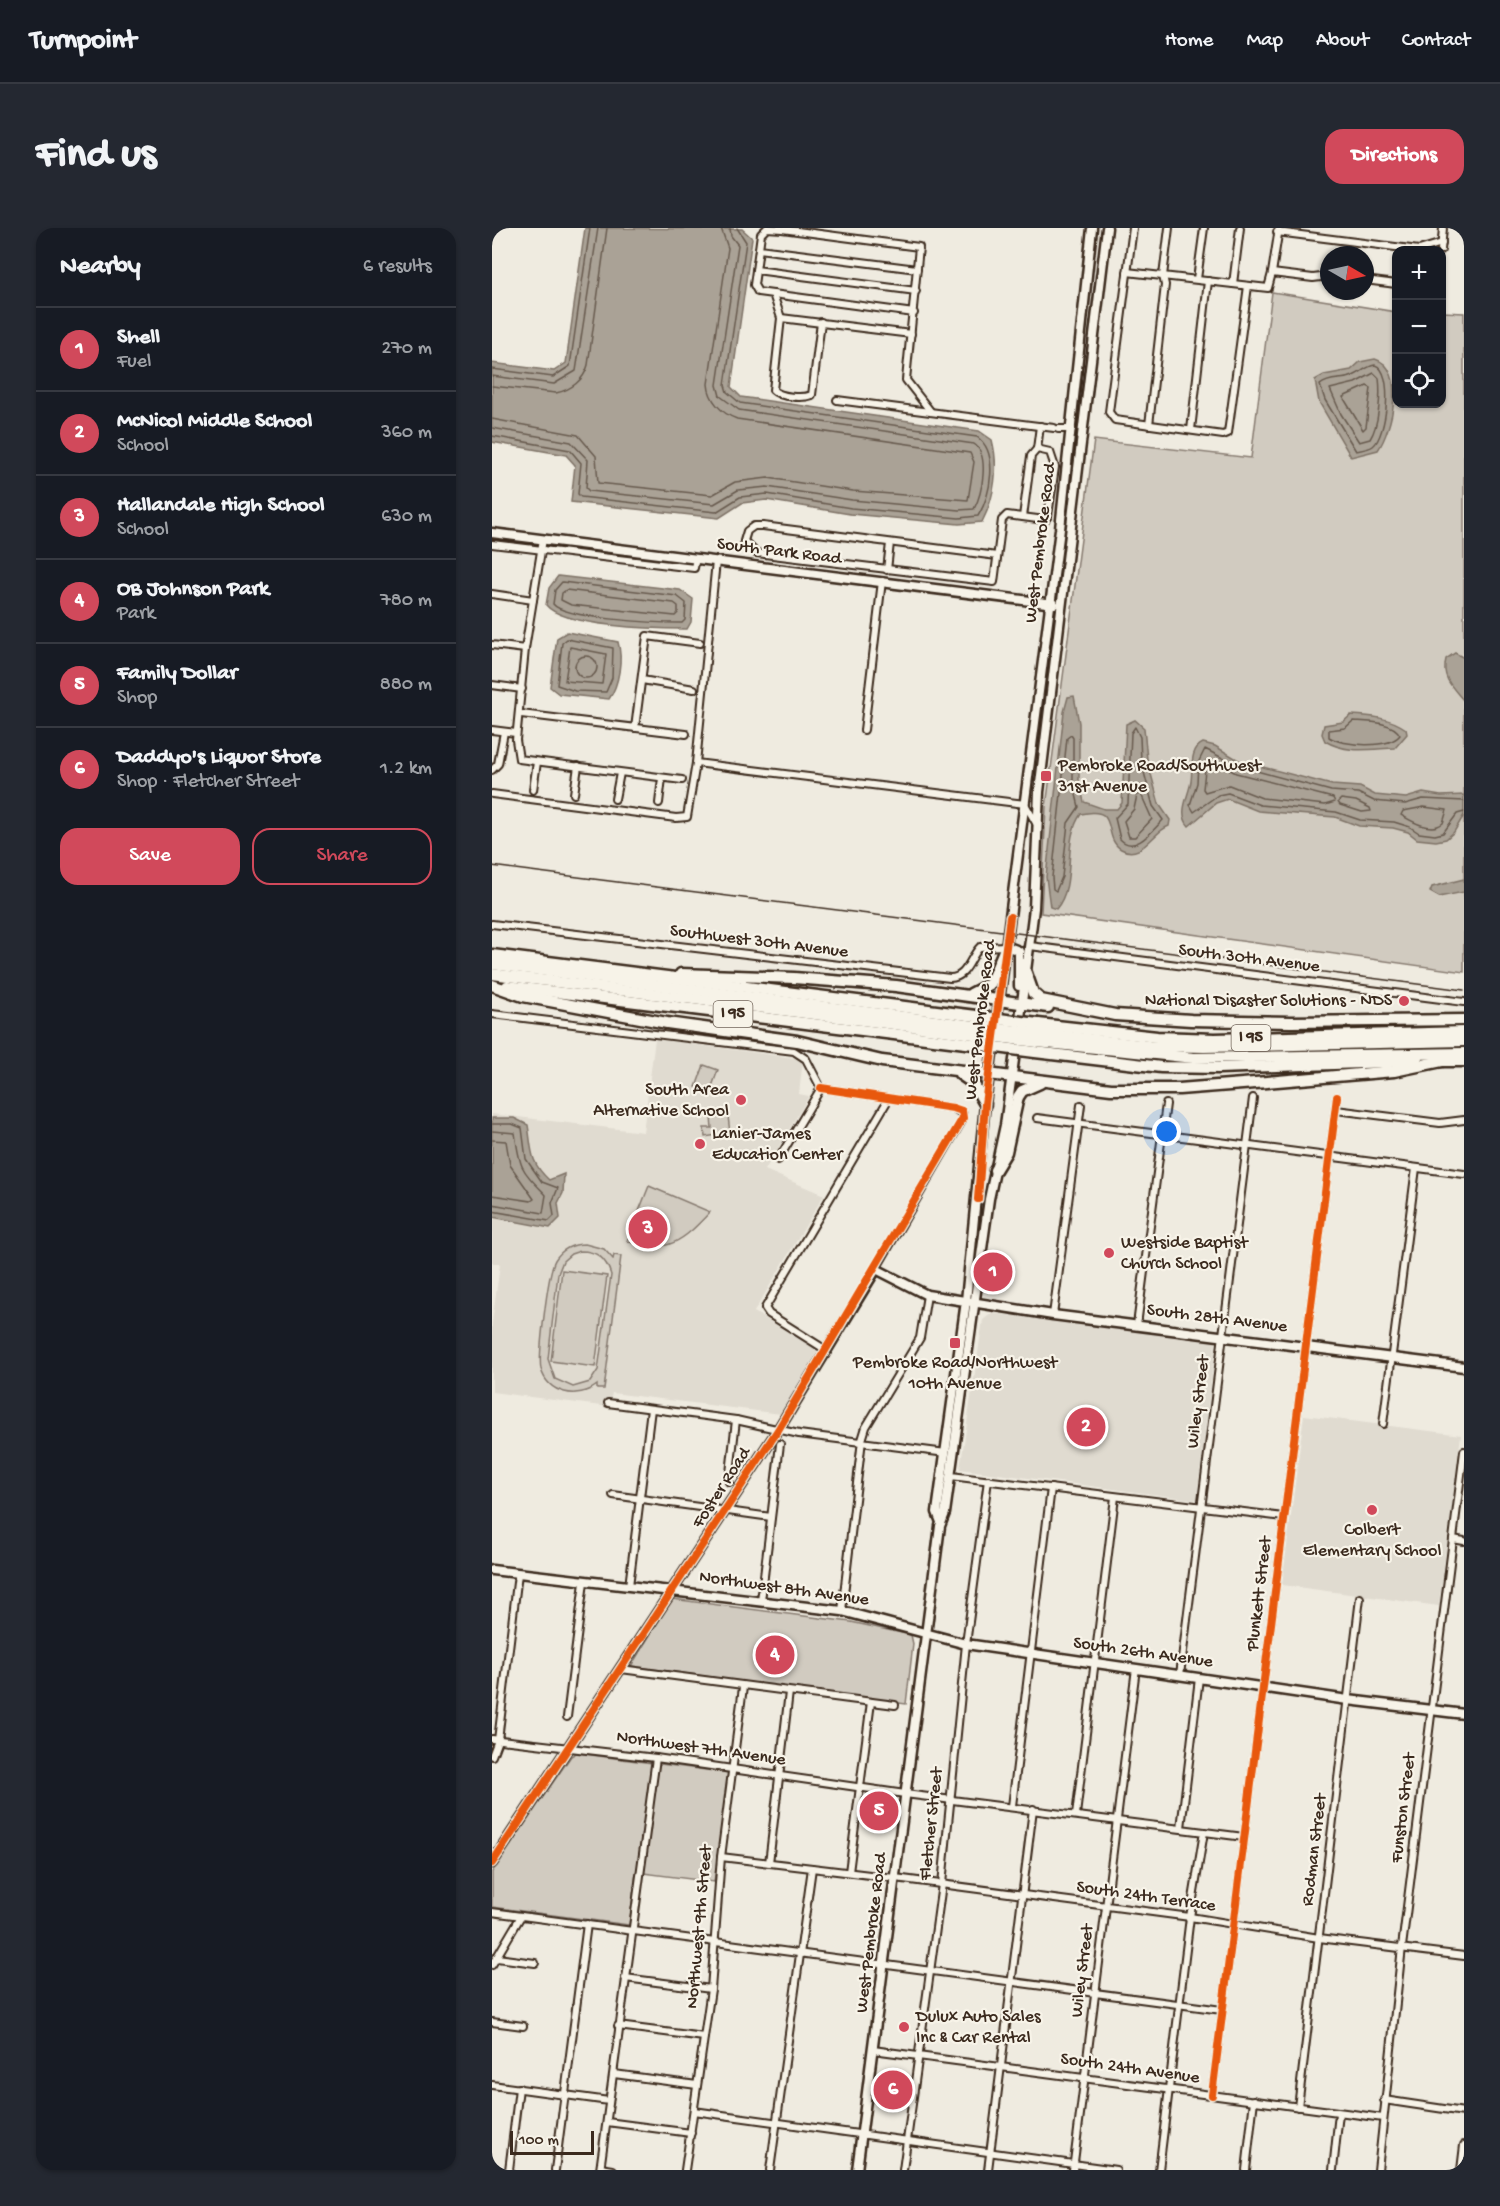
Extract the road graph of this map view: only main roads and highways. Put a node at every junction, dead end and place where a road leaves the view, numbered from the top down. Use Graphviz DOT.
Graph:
graph roads {
  1 [pos="1092,228"];
  2 [pos="1107,228"];
  3 [pos="1080,352"];
  4 [pos="1090,376"];
  5 [pos="1072,429"];
  6 [pos="1080,456"];
  7 [pos="492,532"];
  8 [pos="1051,603"];
  9 [pos="1061,604"];
  10 [pos="1006,946"];
  11 [pos="492,953"];
  12 [pos="492,964"];
  13 [pos="1026,973"];
  14 [pos="492,974"];
  15 [pos="645,975"];
  16 [pos="492,985"];
  17 [pos="969,995"];
  18 [pos="1000,999"];
  19 [pos="1022,1004"];
  20 [pos="1077,1008"];
  21 [pos="1464,1020"];
  22 [pos="975,1030"];
  23 [pos="1464,1032"];
  24 [pos="1037,1038"];
  25 [pos="1464,1041"];
  26 [pos="1464,1053"];
  27 [pos="1442,1061"];
  28 [pos="1464,1061"];
  29 [pos="955,1071"];
  30 [pos="988,1075"];
  31 [pos="1012,1078"];
  32 [pos="1042,1082"];
  33 [pos="985,1104"];
  34 [pos="995,1170"];
  35 [pos="876,1269"];
  36 [pos="970,1302"];
  37 [pos="1464,1367"];
  38 [pos="940,1522"];
  39 [pos="492,1570"];
  40 [pos="673,1591"];
  41 [pos="926,1633"];
  42 [pos="1464,1714"];
  43 [pos="492,1863"];
  44 [pos="857,2170"];
  1 -- 3 [label="main road, West Pembroke Road"];
  2 -- 4 [label="main road, West Pembroke Road"];
  3 -- 4 [label="main road"];
  3 -- 5 [label="main road, West Pembroke Road"];
  4 -- 6 [label="main road, West Pembroke Road"];
  5 -- 6 [label="main road"];
  5 -- 8 [label="main road, West Pembroke Road"];
  6 -- 9 [label="main road, West Pembroke Road"];
  7 -- 8 [label="main road, South Park Road"];
  8 -- 9 [label="main road, South Park Road"];
  8 -- 10 [label="main road, West Pembroke Road"];
  9 -- 13 [label="main road, West Pembroke Road"];
  10 -- 17 [label="highway"];
  10 -- 18 [label="main road, West Pembroke Road"];
  10 -- 19 [label="main road"];
  11 -- 15 [label="highway, I 95"];
  12 -- 22 [label="highway"];
  13 -- 19 [label="main road, West Pembroke Road"];
  13 -- 20 [label="highway"];
  14 -- 22 [label="highway"];
  15 -- 17 [label="highway"];
  15 -- 22 [label="highway, I 95"];
  16 -- 22 [label="highway, I 95"];
  16 -- 29 [label="highway"];
  17 -- 18 [label="highway"];
  18 -- 19 [label="highway"];
  18 -- 30 [label="main road, West Pembroke Road"];
  19 -- 20 [label="highway"];
  19 -- 31 [label="main road, West Pembroke Road"];
  20 -- 21 [label="highway"];
  22 -- 24 [label="highway, I 95, bridge"];
  22 -- 24 [label="highway, I 95, bridge"];
  23 -- 24 [label="highway, I 95"];
  24 -- 25 [label="highway"];
  24 -- 26 [label="highway"];
  24 -- 27 [label="highway, I 95"];
  27 -- 28 [label="highway, I 95"];
  27 -- 32 [label="highway"];
  29 -- 30 [label="highway"];
  29 -- 33 [label="highway"];
  30 -- 31 [label="highway"];
  30 -- 33 [label="main road, West Pembroke Road"];
  31 -- 32 [label="highway"];
  31 -- 34 [label="main road, West Pembroke Road"];
  32 -- 34 [label="highway"];
  33 -- 36 [label="main road, West Pembroke Road"];
  34 -- 36 [label="main road, West Pembroke Road"];
  35 -- 36 [label="main road, South 28th Avenue"];
  35 -- 40 [label="main road, Foster Road"];
  36 -- 37 [label="main road, South 28th Avenue"];
  36 -- 38 [label="main road, West Pembroke Road"];
  36 -- 38 [label="main road, West Pembroke Road"];
  38 -- 41 [label="main road, West Pembroke Road"];
  39 -- 40 [label="main road, Northwest 8th Avenue"];
  40 -- 41 [label="main road, Northwest 8th Avenue"];
  40 -- 43 [label="main road, Foster Road"];
  41 -- 42 [label="main road, South 26th Avenue"];
  41 -- 44 [label="main road, West Pembroke Road"];
}
